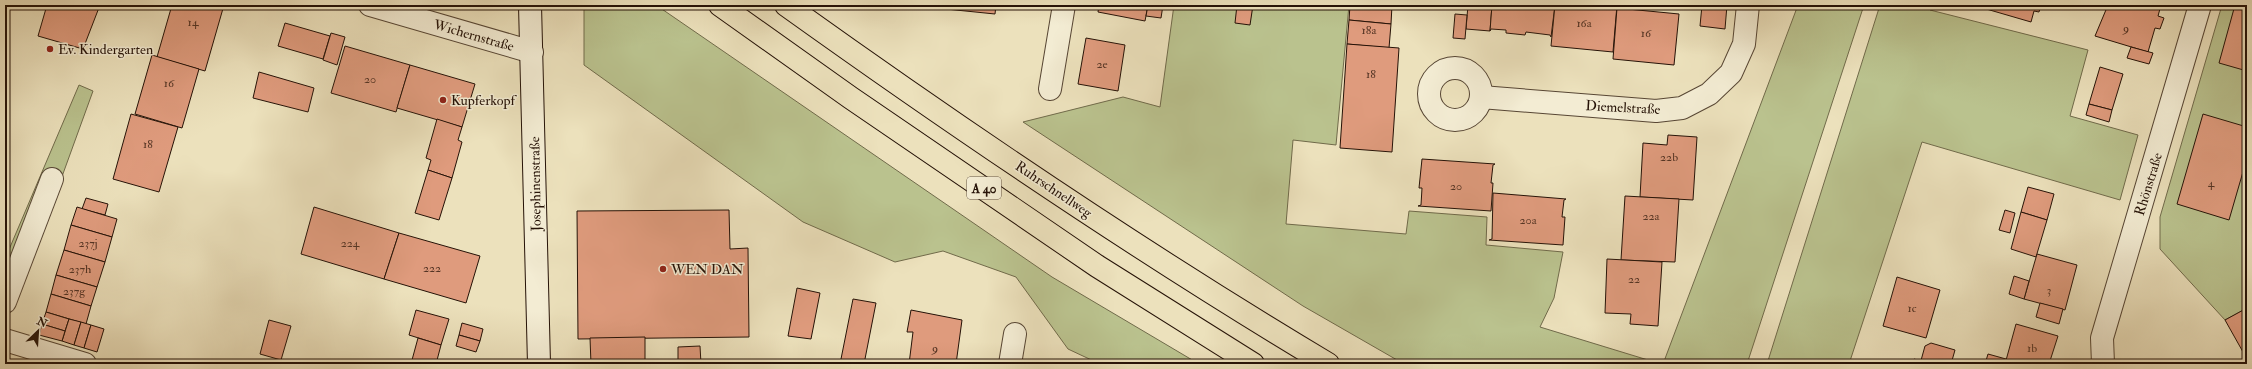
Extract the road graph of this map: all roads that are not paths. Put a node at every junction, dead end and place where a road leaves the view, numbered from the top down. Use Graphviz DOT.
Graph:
graph roads {
  1 [pos="370,5"];
  2 [pos="530,5"];
  3 [pos="720,5"];
  4 [pos="786,5"];
  5 [pos="1064,5"];
  6 [pos="1748,5"];
  7 [pos="2200,5"];
  8 [pos="532,52"];
  9 [pos="1050,89"];
  10 [pos="1481,97"];
  11 [pos="52,179"];
  12 [pos="5,302"];
  13 [pos="1015,334"];
  14 [pos="5,340"];
  15 [pos="85,364"];
  16 [pos="539,364"];
  17 [pos="1010,364"];
  18 [pos="1253,364"];
  19 [pos="1328,364"];
  20 [pos="2103,364"];
  1 -- 8 [label="street, Wichernstraße"];
  2 -- 8 [label="street, Josephinenstraße"];
  3 -- 18 [label="highway, A 40"];
  4 -- 19 [label="highway, Ruhrschnellweg / A 40"];
  5 -- 9 [label="street"];
  6 -- 10 [label="street, Diemelstraße"];
  7 -- 20 [label="street, Rhönstraße"];
  8 -- 16 [label="street, Josephinenstraße"];
  11 -- 12 [label="street"];
  13 -- 17 [label="street"];
  14 -- 15 [label="street"];
}
